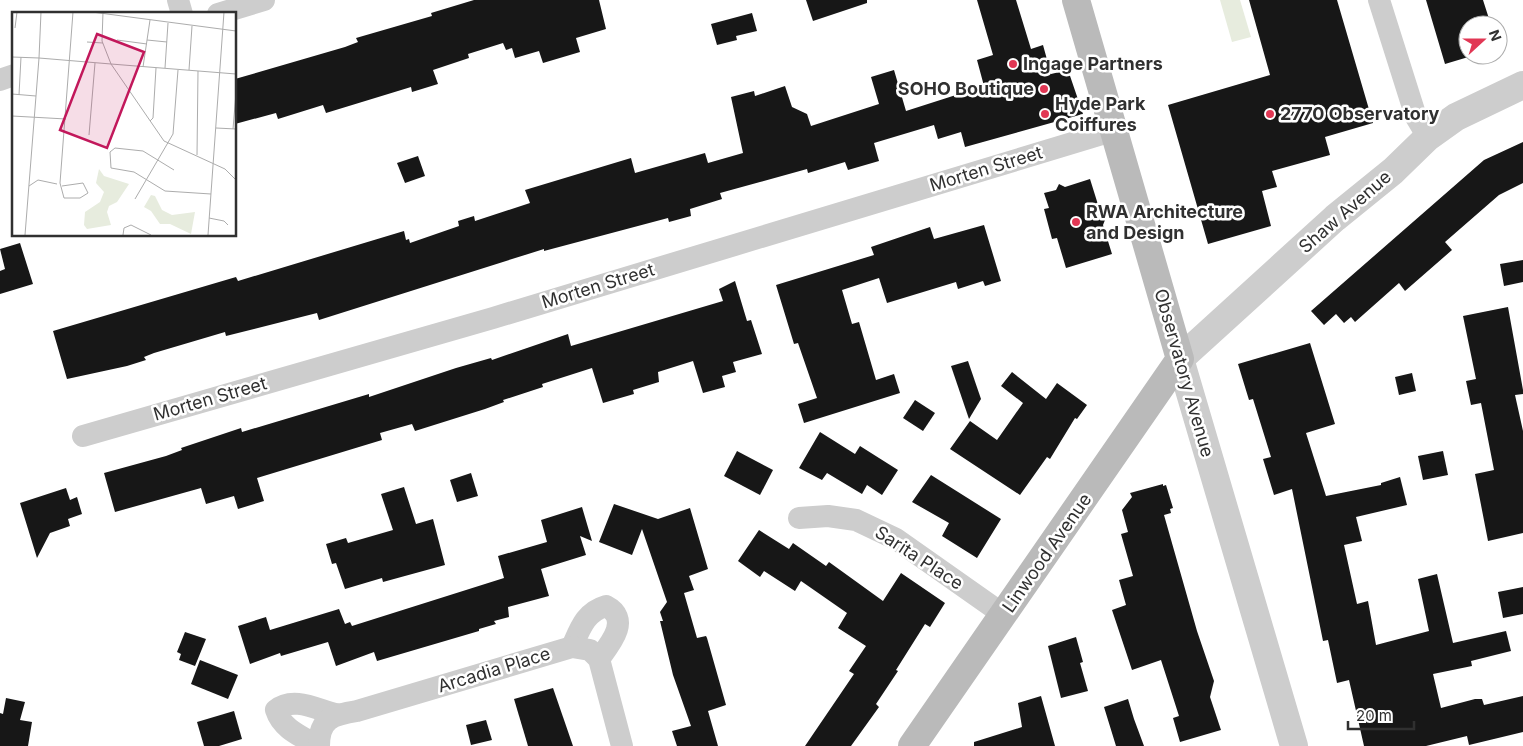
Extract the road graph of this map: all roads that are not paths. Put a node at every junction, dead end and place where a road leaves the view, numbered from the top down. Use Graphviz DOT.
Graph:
graph roads {
  1 [pos="264,0"];
  2 [pos="1076,0"];
  3 [pos="1379,0"];
  4 [pos="225,12"];
  5 [pos="12,76"];
  6 [pos="0,80"];
  7 [pos="1523,85"];
  8 [pos="1112,131"];
  9 [pos="1428,137"];
  10 [pos="1180,359"];
  11 [pos="83,436"];
  12 [pos="799,518"];
  13 [pos="1004,615"];
  14 [pos="572,647"];
  15 [pos="599,659"];
  16 [pos="335,714"];
  17 [pos="318,746"];
  18 [pos="622,746"];
  19 [pos="912,746"];
  20 [pos="1294,746"];
  1 -- 4 [label="street"];
  2 -- 8 [label="main road, Observatory Avenue"];
  3 -- 9 [label="street"];
  5 -- 6 [label="street"];
  7 -- 9 [label="street, Shaw Avenue"];
  8 -- 10 [label="main road, Observatory Avenue"];
  8 -- 11 [label="street, Morten Street"];
  9 -- 10 [label="street, Shaw Avenue"];
  10 -- 13 [label="main road, Linwood Avenue"];
  10 -- 20 [label="street, Observatory Avenue"];
  12 -- 13 [label="street, Sarita Place"];
  13 -- 19 [label="main road, Linwood Avenue"];
  14 -- 15 [label="street, Arcadia Place"];
  14 -- 15 [label="street"];
  14 -- 16 [label="street, Arcadia Place"];
  15 -- 18 [label="street"];
  16 -- 17 [label="street"];
  16 -- 17 [label="street"];
}
